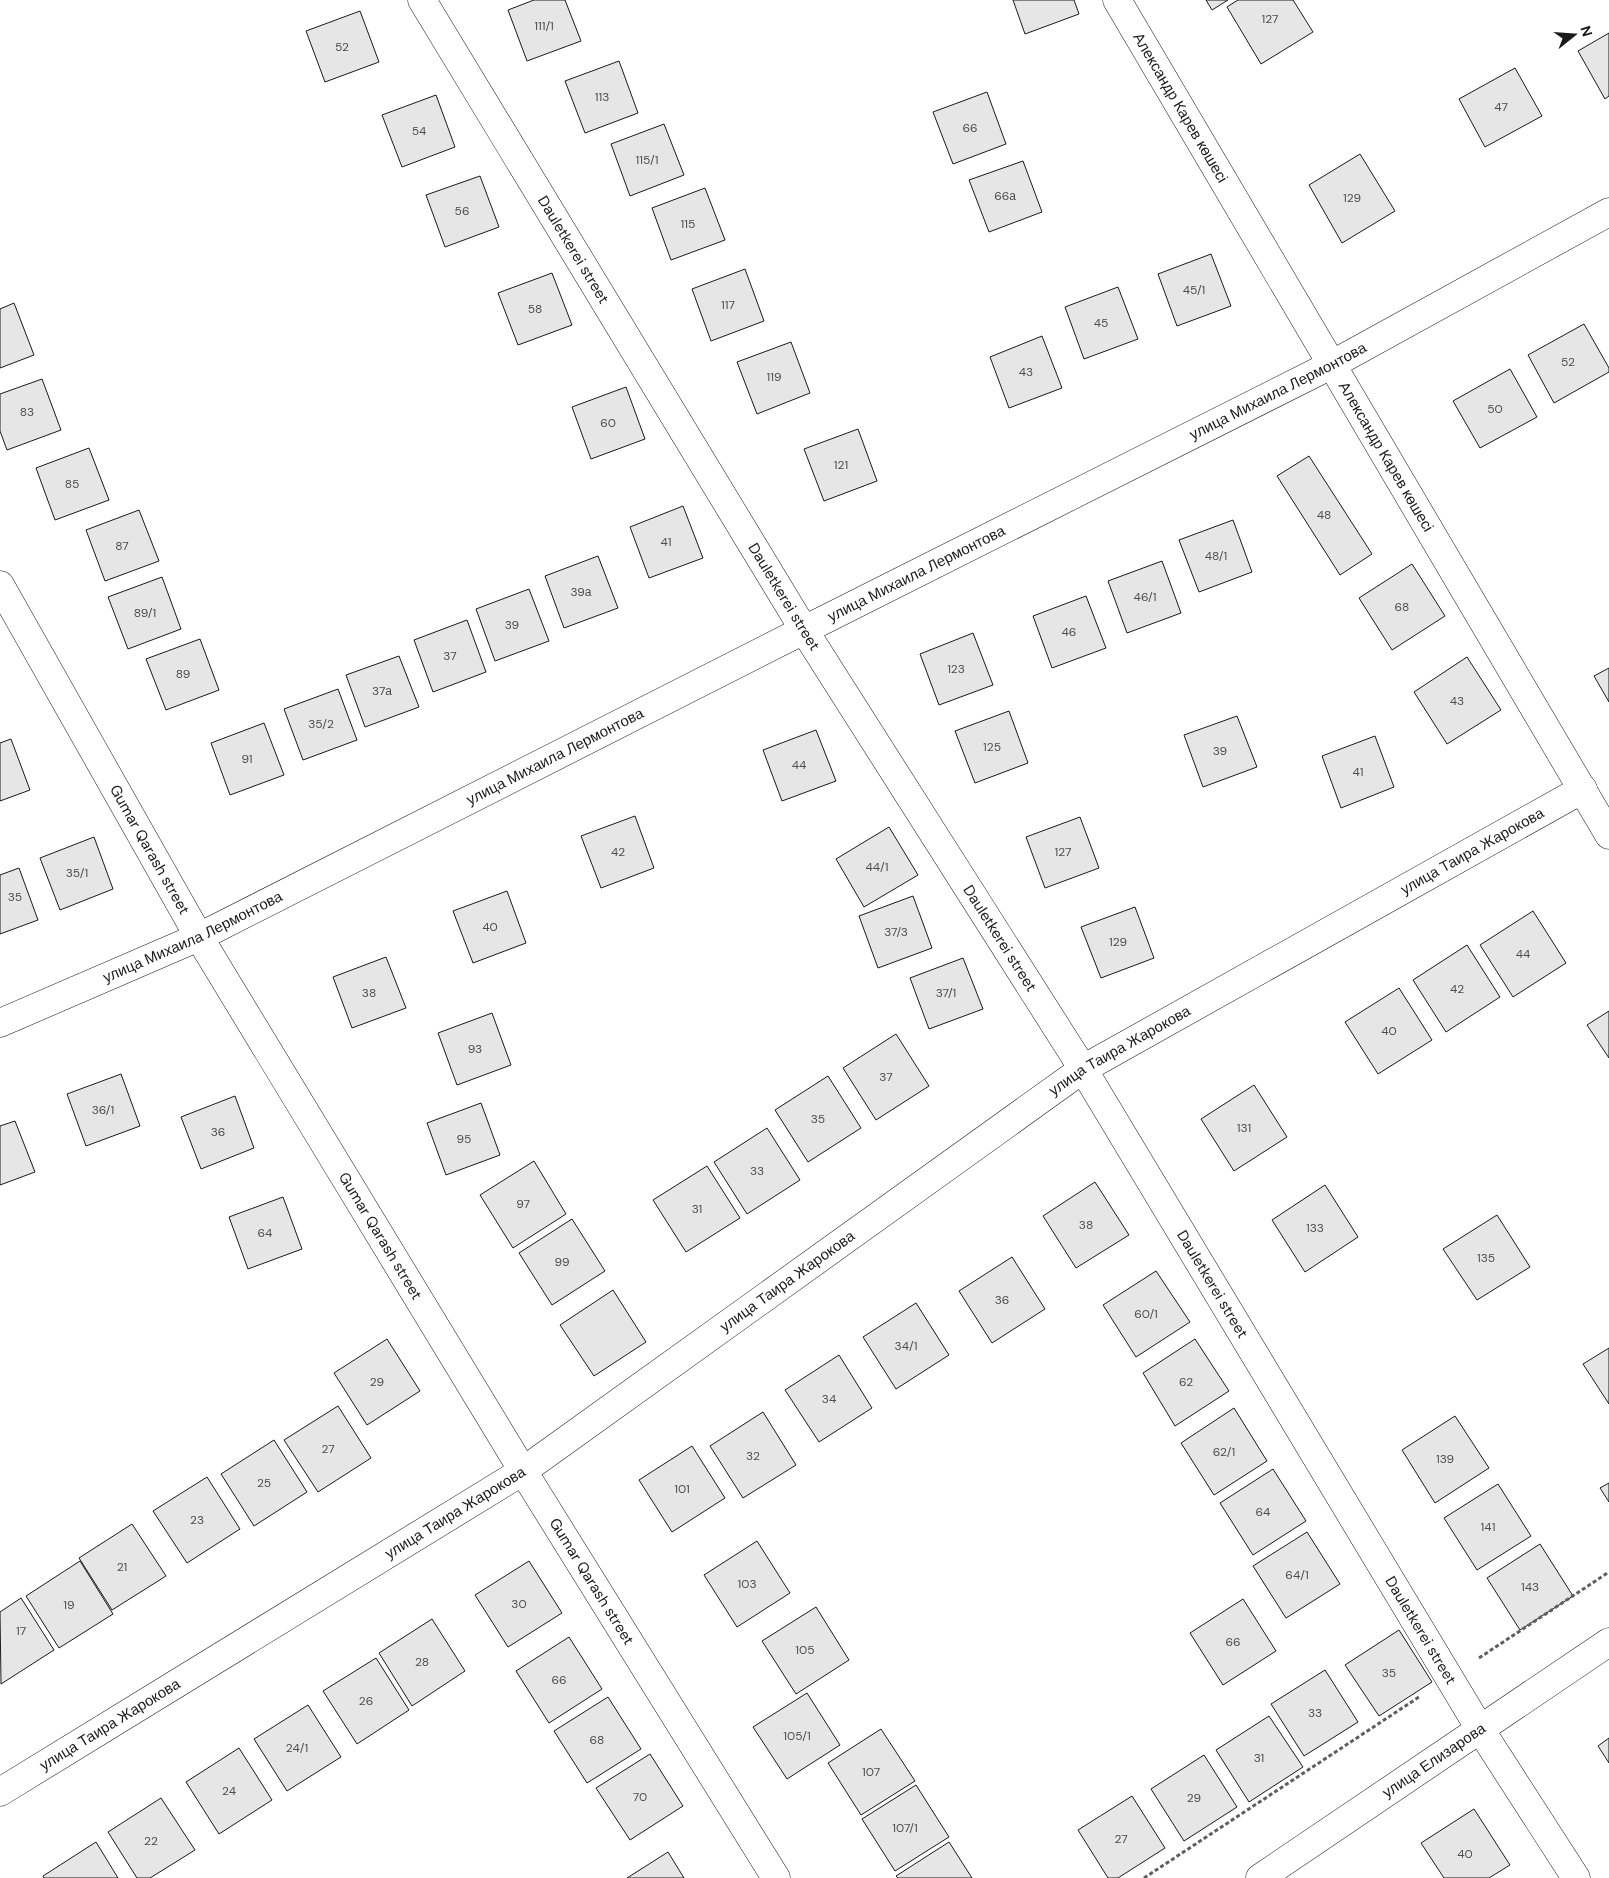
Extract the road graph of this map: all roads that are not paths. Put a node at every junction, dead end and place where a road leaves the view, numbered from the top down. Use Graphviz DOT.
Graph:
graph roads {
  1 [pos="422,0"];
  2 [pos="1117,0"];
  3 [pos="1609,212"];
  4 [pos="1332,365"];
  5 [pos="0,585"];
  6 [pos="804,630"];
  7 [pos="1583,789"];
  8 [pos="1609,835"];
  9 [pos="199,938"];
  10 [pos="0,1023"];
  11 [pos="1083,1070"];
  12 [pos="523,1471"];
  13 [pos="1609,1642"];
  14 [pos="1480,1729"];
  15 [pos="0,1792"];
  16 [pos="776,1878"];
  17 [pos="1260,1878"];
  18 [pos="1576,1878"];
  1 -- 6 [label="street, Dauletkerei street"];
  2 -- 4 [label="street, Александр Карев көшесі"];
  3 -- 4 [label="street, улица Михаила Лермонтова"];
  4 -- 6 [label="street, улица Михаила Лермонтова"];
  4 -- 7 [label="street, Александр Карев көшесі"];
  5 -- 9 [label="street, Gumar Qarash street"];
  6 -- 9 [label="street, улица Михаила Лермонтова"];
  6 -- 11 [label="street, Dauletkerei street"];
  7 -- 8 [label="street, Александр Карев көшесі"];
  7 -- 11 [label="street, улица Таира Жарокова"];
  9 -- 10 [label="street, улица Михаила Лермонтова"];
  9 -- 12 [label="street, Gumar Qarash street"];
  11 -- 12 [label="street, улица Таира Жарокова"];
  11 -- 14 [label="street, Dauletkerei street"];
  12 -- 15 [label="street, улица Таира Жарокова"];
  12 -- 16 [label="street, Gumar Qarash street"];
  13 -- 14 [label="street, улица Елизарова"];
  14 -- 17 [label="street, улица Елизарова"];
  14 -- 18 [label="street, Dauletkerei street"];
}
